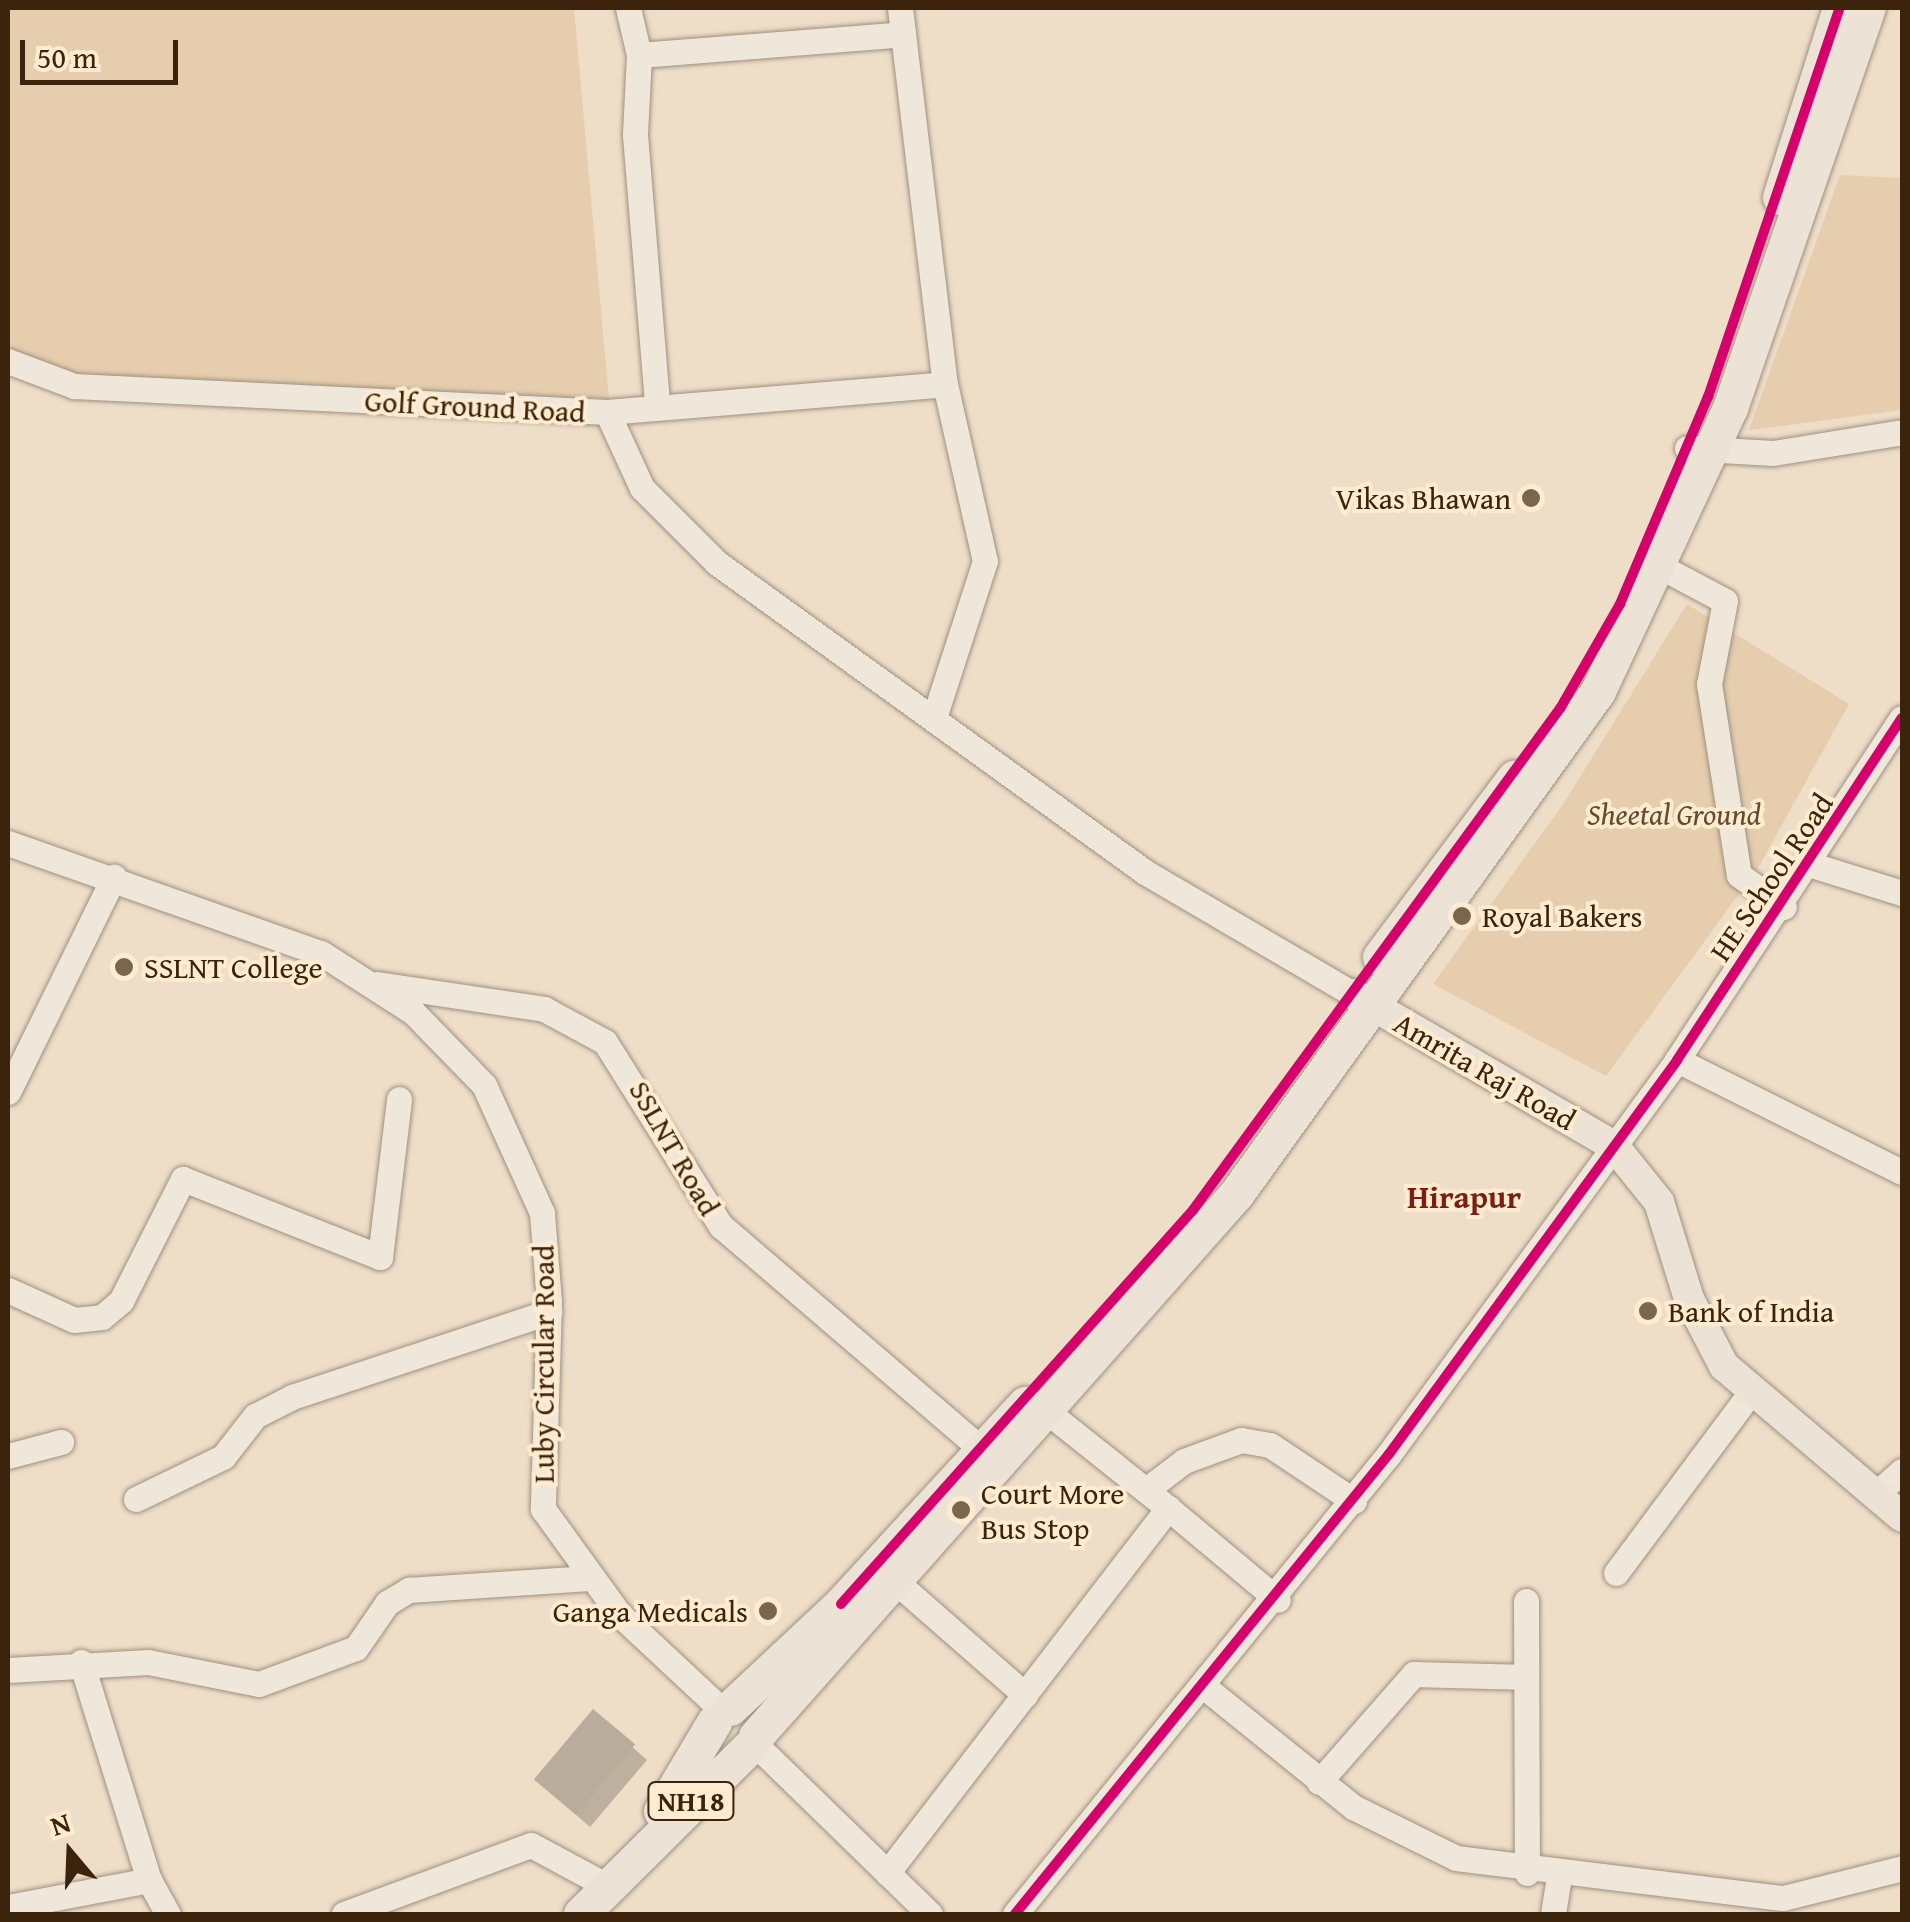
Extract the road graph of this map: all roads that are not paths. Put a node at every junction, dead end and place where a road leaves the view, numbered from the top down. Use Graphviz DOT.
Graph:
graph roads {
  1 [pos="628,8"];
  2 [pos="900,8"];
  3 [pos="1840,8"];
  4 [pos="1868,8"];
  5 [pos="903,34"];
  6 [pos="639,56"];
  7 [pos="8,361"];
  8 [pos="945,384"];
  9 [pos="657,401"];
  10 [pos="607,412"];
  11 [pos="1902,432"];
  12 [pos="1699,450"];
  13 [pos="1662,568"];
  14 [pos="934,718"];
  15 [pos="1902,718"];
  16 [pos="8,843"];
  17 [pos="1812,865"];
  18 [pos="114,876"];
  19 [pos="1902,893"];
  20 [pos="1784,907"];
  21 [pos="367,982"];
  22 [pos="1363,1000"];
  23 [pos="1677,1060"];
  24 [pos="8,1092"];
  25 [pos="399,1098"];
  26 [pos="1614,1146"];
  27 [pos="1902,1172"];
  28 [pos="8,1290"];
  29 [pos="549,1312"];
  30 [pos="1750,1393"];
  31 [pos="1049,1413"];
  32 [pos="61,1442"];
  33 [pos="8,1456"];
  34 [pos="992,1458"];
  35 [pos="1902,1472"];
  36 [pos="1146,1490"];
  37 [pos="1875,1495"];
  38 [pos="136,1499"];
  39 [pos="1354,1501"];
  40 [pos="1168,1508"];
  41 [pos="1902,1518"];
  42 [pos="1616,1573"];
  43 [pos="592,1578"];
  44 [pos="895,1581"];
  45 [pos="1278,1600"];
  46 [pos="1526,1601"];
  47 [pos="81,1662"];
  48 [pos="8,1670"];
  49 [pos="1526,1676"];
  50 [pos="1206,1690"];
  51 [pos="1025,1696"];
  52 [pos="722,1714"];
  53 [pos="752,1742"];
  54 [pos="1319,1782"];
  55 [pos="635,1855"];
  56 [pos="1902,1868"];
  57 [pos="887,1873"];
  58 [pos="1527,1873"];
  59 [pos="1560,1877"];
  60 [pos="149,1880"];
  61 [pos="606,1886"];
  62 [pos="8,1907"];
  63 [pos="48,1907"];
  64 [pos="168,1914"];
  65 [pos="344,1914"];
  66 [pos="581,1914"];
  67 [pos="930,1914"];
  68 [pos="1015,1914"];
  69 [pos="1553,1914"];
  1 -- 6 [label="street"];
  2 -- 5 [label="street"];
  3 -- 12 [label="highway, NH18"];
  4 -- 12 [label="highway, NH18"];
  5 -- 6 [label="street"];
  5 -- 8 [label="street"];
  6 -- 9 [label="street"];
  7 -- 10 [label="street, Golf Ground Road"];
  8 -- 9 [label="street, Golf Ground Road"];
  8 -- 14 [label="street"];
  9 -- 10 [label="street, Golf Ground Road"];
  10 -- 14 [label="street"];
  11 -- 12 [label="street"];
  12 -- 13 [label="highway, NH18"];
  12 -- 22 [label="highway, NH18"];
  13 -- 20 [label="street"];
  13 -- 22 [label="highway, NH18"];
  14 -- 22 [label="street"];
  15 -- 17 [label="street, HE School Road"];
  16 -- 18 [label="street, Luby Circular Road"];
  17 -- 19 [label="street"];
  17 -- 20 [label="street, HE School Road"];
  18 -- 21 [label="street, Luby Circular Road"];
  18 -- 24 [label="street"];
  20 -- 23 [label="street, HE School Road"];
  21 -- 29 [label="street, Luby Circular Road"];
  21 -- 34 [label="street, SSLNT Road"];
  22 -- 26 [label="main road, Amrita Raj Road"];
  22 -- 31 [label="highway, NH18"];
  22 -- 34 [label="highway, NH18"];
  23 -- 26 [label="street, HE School Road"];
  23 -- 27 [label="street"];
  25 -- 28 [label="street"];
  26 -- 30 [label="main road, Amrita Raj Road"];
  26 -- 39 [label="street, HE School Road"];
  29 -- 38 [label="street"];
  29 -- 43 [label="street, Luby Circular Road"];
  30 -- 37 [label="main road, Amrita Raj Road"];
  30 -- 42 [label="street"];
  31 -- 34 [label="highway, NH18"];
  31 -- 36 [label="street"];
  32 -- 33 [label="street"];
  34 -- 44 [label="highway, NH18"];
  34 -- 52 [label="highway, NH18"];
  35 -- 37 [label="street"];
  36 -- 39 [label="street"];
  36 -- 40 [label="street"];
  37 -- 41 [label="main road, Amrita Raj Road"];
  39 -- 45 [label="street, HE School Road"];
  40 -- 45 [label="street"];
  40 -- 51 [label="street"];
  43 -- 47 [label="street"];
  43 -- 52 [label="street, Luby Circular Road"];
  44 -- 51 [label="street"];
  44 -- 53 [label="highway, NH18"];
  45 -- 50 [label="street, HE School Road"];
  46 -- 49 [label="street"];
  47 -- 48 [label="street"];
  47 -- 60 [label="street"];
  49 -- 54 [label="street"];
  49 -- 58 [label="street"];
  50 -- 54 [label="street"];
  50 -- 68 [label="street, HE School Road"];
  51 -- 57 [label="street"];
  52 -- 53 [label="highway"];
  52 -- 55 [label="highway, NH18"];
  53 -- 55 [label="highway, NH18"];
  53 -- 57 [label="street"];
  54 -- 58 [label="street"];
  55 -- 61 [label="highway, NH18"];
  56 -- 59 [label="street"];
  57 -- 67 [label="street"];
  58 -- 59 [label="street"];
  59 -- 69 [label="street"];
  60 -- 63 [label="street"];
  60 -- 64 [label="street"];
  61 -- 65 [label="street"];
  61 -- 66 [label="highway, NH18"];
  62 -- 63 [label="street"];
}
